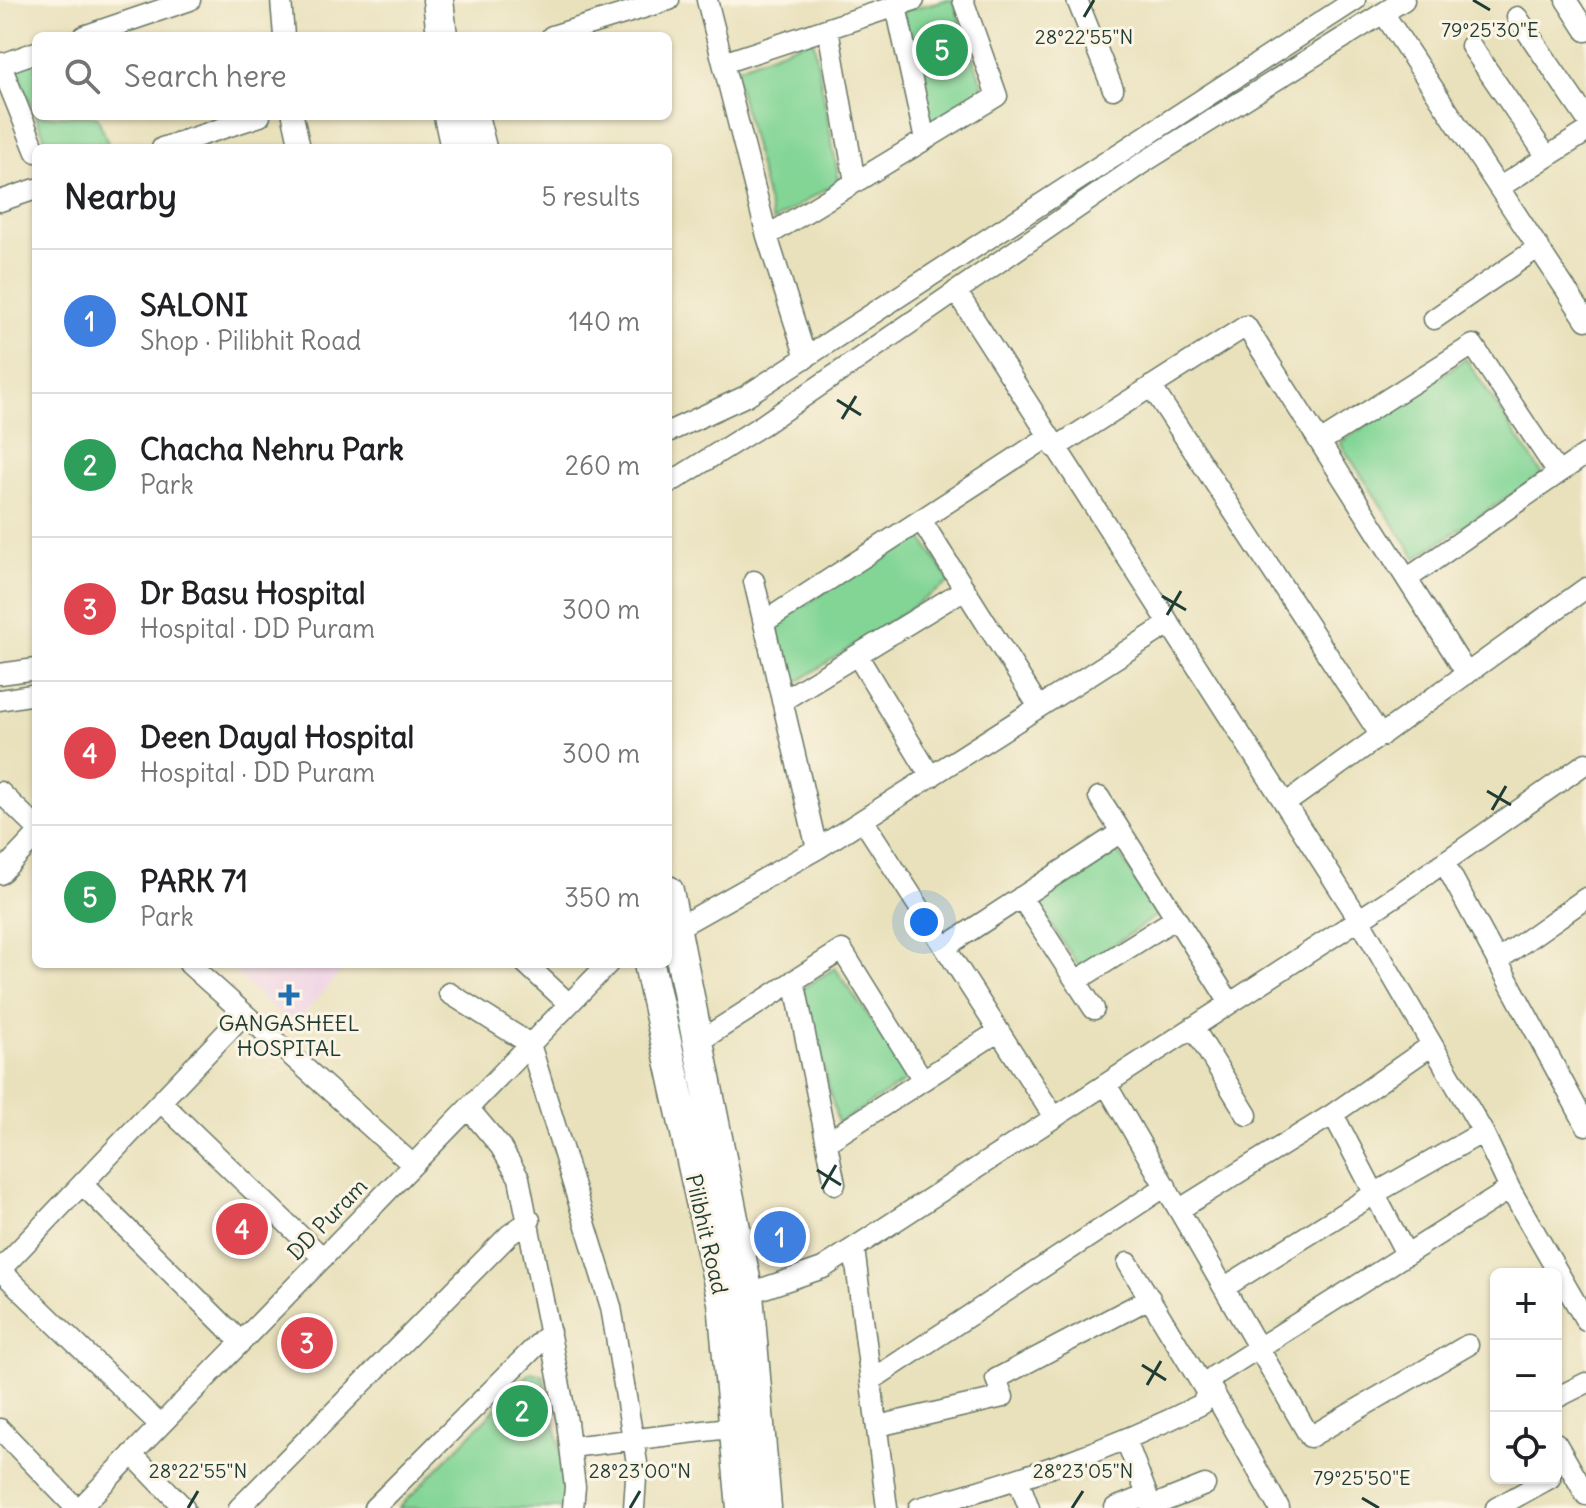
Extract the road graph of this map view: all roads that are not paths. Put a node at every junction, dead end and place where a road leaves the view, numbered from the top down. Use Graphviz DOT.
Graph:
graph roads {
  1 [pos="190,0"];
  2 [pos="281,0"];
  3 [pos="438,0"];
  4 [pos="455,0"];
  5 [pos="669,0"];
  6 [pos="707,0"];
  7 [pos="963,0"];
  8 [pos="1077,0"];
  9 [pos="1355,0"];
  10 [pos="1404,0"];
  11 [pos="1566,0"];
  12 [pos="905,3"];
  13 [pos="157,5"];
  14 [pos="1384,14"];
  15 [pos="1517,17"];
  16 [pos="828,29"];
  17 [pos="1586,31"];
  18 [pos="93,32"];
  19 [pos="284,32"];
  20 [pos="442,32"];
  21 [pos="458,32"];
  22 [pos="565,32"];
  23 [pos="1471,46"];
  24 [pos="32,53"];
  25 [pos="723,63"];
  26 [pos="0,64"];
  27 [pos="1113,89"];
  28 [pos="1586,118"];
  29 [pos="248,120"];
  30 [pos="294,120"];
  31 [pos="450,120"];
  32 [pos="474,120"];
  33 [pos="1586,132"];
  34 [pos="925,140"];
  35 [pos="33,144"];
  36 [pos="174,144"];
  37 [pos="299,144"];
  38 [pos="455,144"];
  39 [pos="480,144"];
  40 [pos="1547,157"];
  41 [pos="855,182"];
  42 [pos="1500,187"];
  43 [pos="32,190"];
  44 [pos="0,201"];
  45 [pos="767,236"];
  46 [pos="1539,247"];
  47 [pos="1577,288"];
  48 [pos="956,291"];
  49 [pos="1434,319"];
  50 [pos="1586,320"];
  51 [pos="806,358"];
  52 [pos="1151,386"];
  53 [pos="672,430"];
  54 [pos="1051,442"];
  55 [pos="1320,442"];
  56 [pos="1586,454"];
  57 [pos="1558,473"];
  58 [pos="672,482"];
  59 [pos="921,520"];
  60 [pos="1407,579"];
  61 [pos="754,581"];
  62 [pos="1586,588"];
  63 [pos="965,589"];
  64 [pos="764,622"];
  65 [pos="1169,624"];
  66 [pos="857,655"];
  67 [pos="32,670"];
  68 [pos="0,674"];
  69 [pos="1467,674"];
  70 [pos="32,695"];
  71 [pos="0,700"];
  72 [pos="782,701"];
  73 [pos="1039,707"];
  74 [pos="1381,736"];
  75 [pos="1586,763"];
  76 [pos="931,777"];
  77 [pos="0,792"];
  78 [pos="1099,797"];
  79 [pos="1285,804"];
  80 [pos="863,820"];
  81 [pos="32,823"];
  82 [pos="1121,832"];
  83 [pos="32,840"];
  84 [pos="817,849"];
  85 [pos="1444,862"];
  86 [pos="0,874"];
  87 [pos="1021,897"];
  88 [pos="1586,898"];
  89 [pos="1176,918"];
  90 [pos="1359,919"];
  91 [pos="672,932"];
  92 [pos="945,947"];
  93 [pos="1497,961"];
  94 [pos="193,968"];
  95 [pos="530,968"];
  96 [pos="604,968"];
  97 [pos="650,968"];
  98 [pos="794,980"];
  99 [pos="1076,981"];
  100 [pos="449,993"];
  101 [pos="1230,1003"];
  102 [pos="569,1004"];
  103 [pos="1094,1009"];
  104 [pos="244,1014"];
  105 [pos="1193,1027"];
  106 [pos="999,1031"];
  107 [pos="698,1042"];
  108 [pos="530,1044"];
  109 [pos="1432,1045"];
  110 [pos="923,1080"];
  111 [pos="1106,1084"];
  112 [pos="161,1102"];
  113 [pos="468,1108"];
  114 [pos="1333,1114"];
  115 [pos="1247,1115"];
  116 [pos="1054,1117"];
  117 [pos="1586,1125"];
  118 [pos="1483,1132"];
  119 [pos="827,1142"];
  120 [pos="413,1165"];
  121 [pos="82,1184"];
  122 [pos="835,1184"];
  123 [pos="1166,1186"];
  124 [pos="1510,1189"];
  125 [pos="1374,1194"];
  126 [pos="1180,1209"];
  127 [pos="530,1220"];
  128 [pos="854,1248"];
  129 [pos="1406,1254"];
  130 [pos="323,1258"];
  131 [pos="1128,1263"];
  132 [pos="0,1270"];
  133 [pos="1225,1287"];
  134 [pos="735,1298"];
  135 [pos="1150,1298"];
  136 [pos="1586,1321"];
  137 [pos="550,1332"];
  138 [pos="241,1342"];
  139 [pos="1468,1345"];
  140 [pos="1260,1347"];
  141 [pos="873,1379"];
  142 [pos="1586,1383"];
  143 [pos="1208,1389"];
  144 [pos="1562,1395"];
  145 [pos="160,1425"];
  146 [pos="878,1426"];
  147 [pos="737,1427"];
  148 [pos="0,1429"];
  149 [pos="632,1439"];
  150 [pos="1126,1440"];
  151 [pos="571,1447"];
  152 [pos="132,1454"];
  153 [pos="1563,1470"];
  154 [pos="1018,1479"];
  155 [pos="1540,1484"];
  156 [pos="1205,1485"];
  157 [pos="1586,1495"];
  158 [pos="1151,1503"];
  159 [pos="1502,1506"];
  160 [pos="78,1508"];
  161 [pos="184,1508"];
  162 [pos="239,1508"];
  163 [pos="374,1508"];
  164 [pos="573,1508"];
  165 [pos="634,1508"];
  166 [pos="742,1508"];
  167 [pos="766,1508"];
  168 [pos="887,1508"];
  169 [pos="919,1508"];
  170 [pos="1029,1508"];
  171 [pos="1115,1508"];
  172 [pos="1279,1508"];
  1 -- 13 [label="street"];
  2 -- 19 [label="street"];
  3 -- 20 [label="highway"];
  4 -- 21 [label="highway"];
  5 -- 22 [label="street"];
  6 -- 25 [label="street"];
  7 -- 34 [label="street"];
  8 -- 27 [label="street"];
  9 -- 51 [label="street"];
  10 -- 14 [label="street"];
  11 -- 17 [label="street"];
  12 -- 16 [label="street"];
  12 -- 34 [label="street"];
  13 -- 18 [label="street"];
  14 -- 42 [label="street"];
  14 -- 48 [label="street"];
  15 -- 28 [label="street"];
  16 -- 25 [label="street"];
  16 -- 41 [label="street"];
  23 -- 40 [label="street"];
  24 -- 26 [label="street"];
  25 -- 45 [label="street"];
  26 -- 35 [label="street"];
  29 -- 36 [label="street"];
  30 -- 37 [label="street"];
  31 -- 38 [label="highway"];
  32 -- 39 [label="highway"];
  33 -- 40 [label="street"];
  34 -- 41 [label="street"];
  40 -- 42 [label="street"];
  41 -- 45 [label="street"];
  42 -- 46 [label="street"];
  43 -- 44 [label="street"];
  45 -- 51 [label="street"];
  46 -- 47 [label="street"];
  46 -- 49 [label="street"];
  47 -- 50 [label="street"];
  48 -- 54 [label="street"];
  48 -- 58 [label="street"];
  51 -- 53 [label="street"];
  52 -- 54 [label="street"];
  52 -- 55 [label="street"];
  52 -- 74 [label="street"];
  54 -- 59 [label="street"];
  54 -- 65 [label="street"];
  55 -- 57 [label="street"];
  55 -- 60 [label="street"];
  56 -- 57 [label="street"];
  57 -- 60 [label="street"];
  59 -- 63 [label="street"];
  59 -- 64 [label="street"];
  60 -- 69 [label="street"];
  61 -- 64 [label="street"];
  62 -- 69 [label="street"];
  63 -- 66 [label="street"];
  63 -- 73 [label="street"];
  64 -- 72 [label="street"];
  65 -- 73 [label="street"];
  65 -- 79 [label="street"];
  66 -- 72 [label="street"];
  66 -- 76 [label="street"];
  67 -- 68 [label="street"];
  69 -- 74 [label="street"];
  70 -- 71 [label="street"];
  72 -- 84 [label="street"];
  73 -- 76 [label="street"];
  74 -- 79 [label="street"];
  75 -- 85 [label="street"];
  76 -- 80 [label="street"];
  77 -- 81 [label="street"];
  78 -- 82 [label="street"];
  79 -- 90 [label="street"];
  80 -- 84 [label="street"];
  80 -- 92 [label="street"];
  82 -- 87 [label="street"];
  82 -- 89 [label="street"];
  83 -- 86 [label="street"];
  84 -- 91 [label="street"];
  85 -- 90 [label="street"];
  85 -- 93 [label="street"];
  87 -- 92 [label="street"];
  87 -- 99 [label="street"];
  88 -- 93 [label="street"];
  89 -- 99 [label="street"];
  89 -- 101 [label="street"];
  90 -- 101 [label="street"];
  90 -- 109 [label="street"];
  91 -- 107 [label="highway"];
  92 -- 106 [label="street"];
  93 -- 117 [label="street"];
  94 -- 104 [label="street"];
  95 -- 102 [label="street"];
  96 -- 102 [label="street, DD Puram"];
  97 -- 134 [label="highway, Pilibhit Road"];
  98 -- 107 [label="street"];
  98 -- 110 [label="street"];
  98 -- 119 [label="street"];
  99 -- 103 [label="street"];
  100 -- 108 [label="street"];
  101 -- 105 [label="street"];
  102 -- 108 [label="street, DD Puram"];
  104 -- 112 [label="street"];
  104 -- 120 [label="street"];
  105 -- 111 [label="street"];
  105 -- 115 [label="street"];
  106 -- 110 [label="street"];
  106 -- 116 [label="street"];
  107 -- 134 [label="highway"];
  108 -- 113 [label="street, DD Puram"];
  108 -- 149 [label="street"];
  109 -- 114 [label="street"];
  109 -- 118 [label="street"];
  110 -- 119 [label="street"];
  111 -- 116 [label="street"];
  111 -- 123 [label="street"];
  112 -- 121 [label="street"];
  112 -- 130 [label="street"];
  113 -- 120 [label="street, DD Puram"];
  113 -- 127 [label="street"];
  114 -- 125 [label="street"];
  114 -- 126 [label="street"];
  116 -- 128 [label="street"];
  118 -- 124 [label="street"];
  118 -- 125 [label="street"];
  119 -- 122 [label="street"];
  120 -- 130 [label="street, DD Puram"];
  121 -- 132 [label="street"];
  121 -- 138 [label="street"];
  123 -- 126 [label="street"];
  123 -- 141 [label="street"];
  124 -- 129 [label="street"];
  124 -- 136 [label="street"];
  125 -- 129 [label="street"];
  125 -- 133 [label="street"];
  126 -- 133 [label="street"];
  127 -- 137 [label="street"];
  127 -- 162 [label="street"];
  128 -- 134 [label="street"];
  128 -- 141 [label="street"];
  129 -- 140 [label="street"];
  130 -- 138 [label="street, DD Puram"];
  131 -- 135 [label="street"];
  132 -- 145 [label="street"];
  133 -- 140 [label="street"];
  134 -- 147 [label="highway, Pilibhit Road"];
  134 -- 167 [label="highway"];
  135 -- 143 [label="street"];
  135 -- 146 [label="street"];
  137 -- 151 [label="street"];
  137 -- 163 [label="street"];
  138 -- 145 [label="street, DD Puram"];
  139 -- 140 [label="street"];
  140 -- 143 [label="street"];
  141 -- 146 [label="street"];
  142 -- 144 [label="street"];
  143 -- 150 [label="street"];
  143 -- 172 [label="street"];
  145 -- 152 [label="street, DD Puram"];
  146 -- 168 [label="street"];
  147 -- 149 [label="street"];
  147 -- 166 [label="highway, Pilibhit Road"];
  148 -- 160 [label="street"];
  149 -- 151 [label="street"];
  149 -- 165 [label="street"];
  150 -- 154 [label="street"];
  150 -- 158 [label="street"];
  151 -- 164 [label="street"];
  152 -- 160 [label="street, DD Puram"];
  152 -- 161 [label="street"];
  153 -- 157 [label="street"];
  154 -- 169 [label="street"];
  154 -- 170 [label="street"];
  155 -- 159 [label="street"];
  156 -- 158 [label="street"];
  158 -- 171 [label="street"];
}
